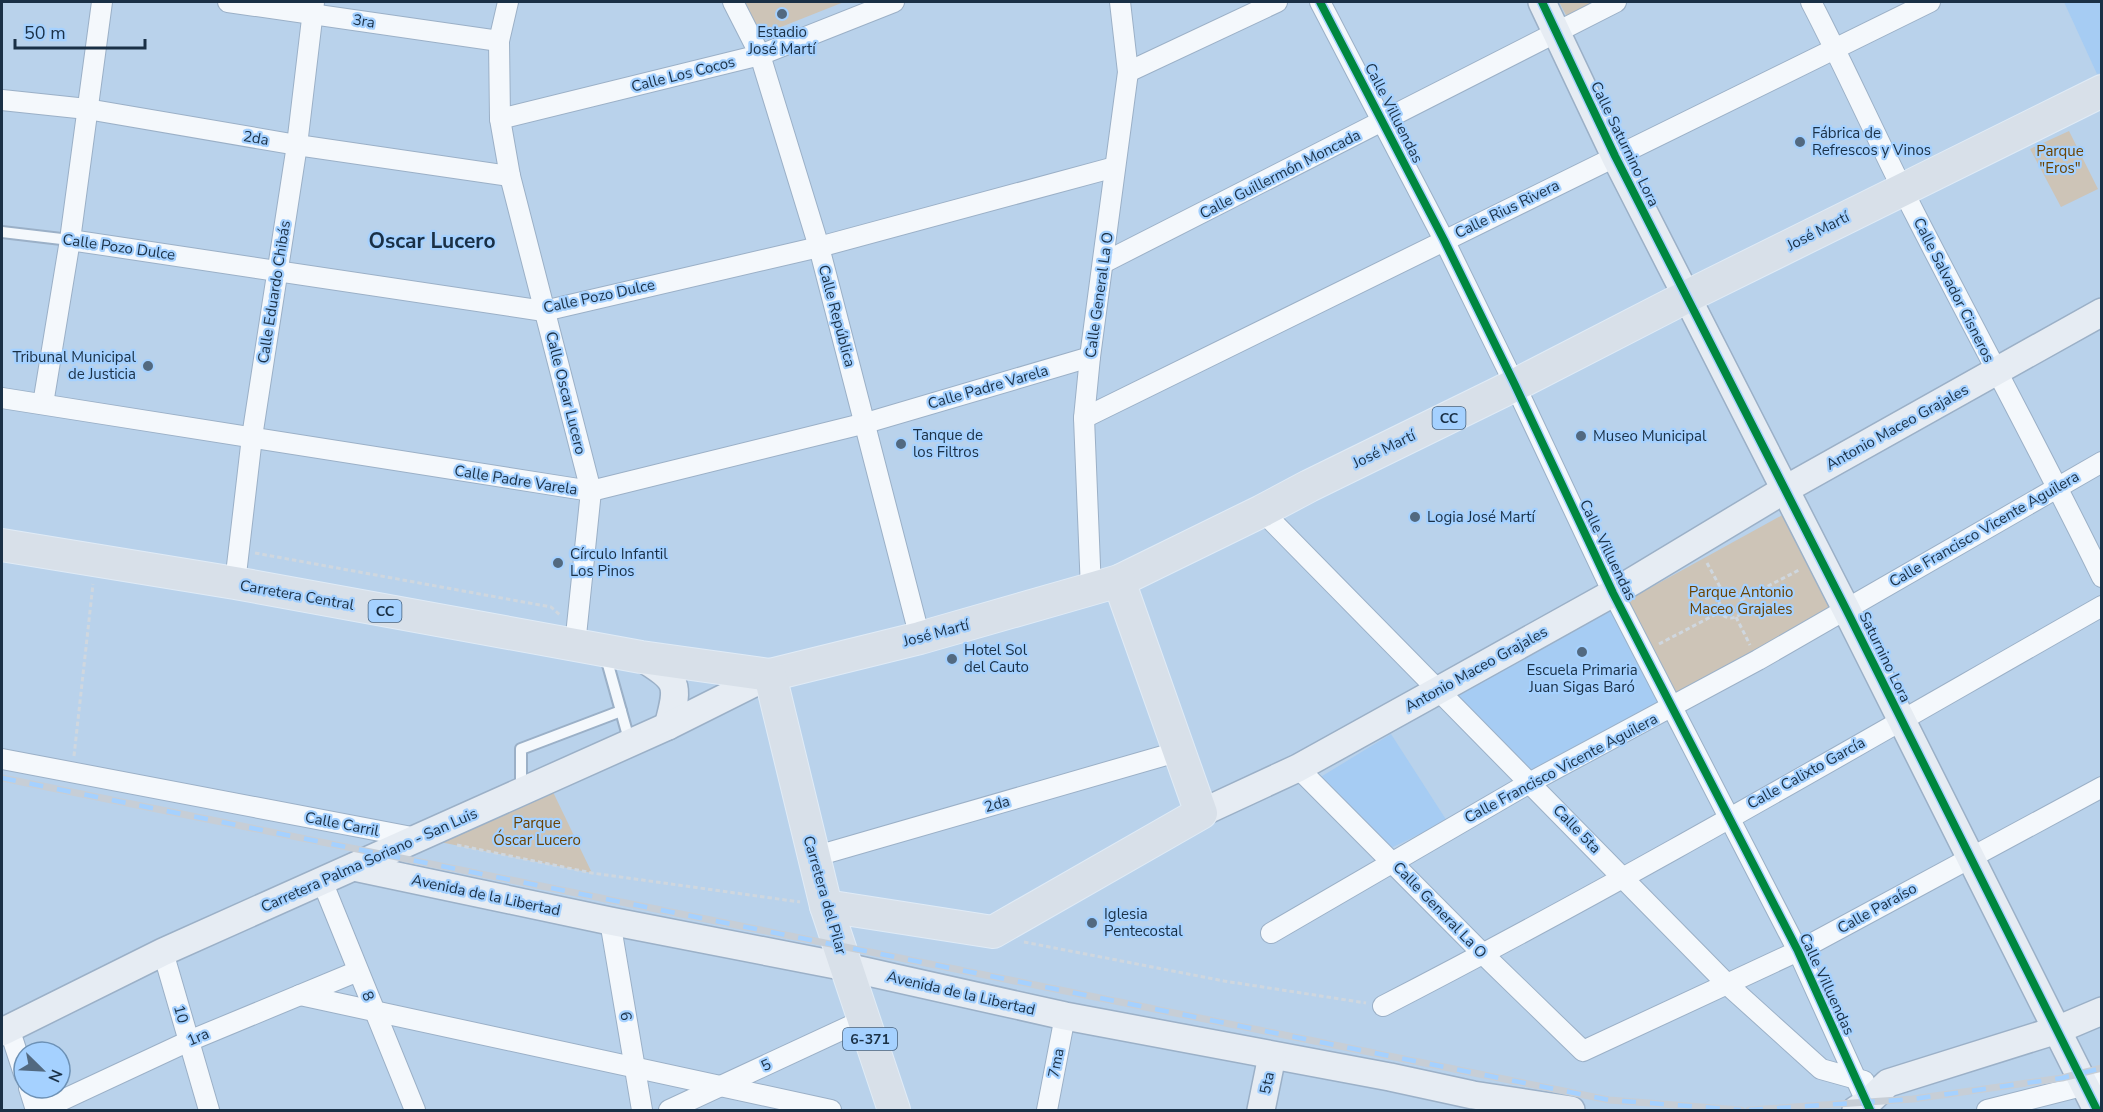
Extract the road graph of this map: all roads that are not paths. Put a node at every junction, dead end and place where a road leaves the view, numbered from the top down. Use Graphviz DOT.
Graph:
graph roads {
  1 [pos="102,2"];
  2 [pos="228,2"];
  3 [pos="508,2"];
  4 [pos="733,2"];
  5 [pos="894,2"];
  6 [pos="1120,2"];
  7 [pos="1276,2"];
  8 [pos="1320,2"];
  9 [pos="1542,2"];
  10 [pos="1616,2"];
  11 [pos="1812,2"];
  12 [pos="1929,2"];
  13 [pos="313,7"];
  14 [pos="1557,32"];
  15 [pos="500,41"];
  16 [pos="1835,48"];
  17 [pos="760,55"];
  18 [pos="1128,72"];
  19 [pos="2102,91"];
  20 [pos="2,100"];
  21 [pos="87,109"];
  22 [pos="500,119"];
  23 [pos="1383,122"];
  24 [pos="297,145"];
  25 [pos="1615,156"];
  26 [pos="1115,167"];
  27 [pos="510,176"];
  28 [pos="1902,189"];
  29 [pos="2,232"];
  30 [pos="70,240"];
  31 [pos="1444,240"];
  32 [pos="819,247"];
  33 [pos="1103,263"];
  34 [pos="278,270"];
  35 [pos="1686,297"];
  36 [pos="544,311"];
  37 [pos="2102,312"];
  38 [pos="1090,357"];
  39 [pos="1996,372"];
  40 [pos="1515,385"];
  41 [pos="2,398"];
  42 [pos="43,404"];
  43 [pos="1084,418"];
  44 [pos="866,423"];
  45 [pos="252,437"];
  46 [pos="2102,462"];
  47 [pos="2057,486"];
  48 [pos="1784,490"];
  49 [pos="591,491"];
  50 [pos="1263,511"];
  51 [pos="2,545"];
  52 [pos="2102,577"];
  53 [pos="235,583"];
  54 [pos="1105,586"];
  55 [pos="1613,593"];
  56 [pos="2102,606"];
  57 [pos="1846,609"];
  58 [pos="920,638"];
  59 [pos="589,648"];
  60 [pos="641,657"];
  61 [pos="770,675"];
  62 [pos="1437,691"];
  63 [pos="1673,708"];
  64 [pos="621,711"];
  65 [pos="1901,720"];
  66 [pos="668,726"];
  67 [pos="630,743"];
  68 [pos="1180,751"];
  69 [pos="2,759"];
  70 [pos="1298,768"];
  71 [pos="1531,782"];
  72 [pos="2102,788"];
  73 [pos="521,792"];
  74 [pos="1201,813"];
  75 [pos="1730,816"];
  76 [pos="417,838"];
  77 [pos="813,857"];
  78 [pos="1971,857"];
  79 [pos="1392,862"];
  80 [pos="354,867"];
  81 [pos="1624,878"];
  82 [pos="322,881"];
  83 [pos="826,906"];
  84 [pos="610,921"];
  85 [pos="1271,933"];
  86 [pos="1798,951"];
  87 [pos="163,952"];
  88 [pos="1483,954"];
  89 [pos="846,967"];
  90 [pos="358,971"];
  91 [pos="1728,985"];
  92 [pos="300,995"];
  93 [pos="1383,1006"];
  94 [pos="375,1011"];
  95 [pos="2102,1011"];
  96 [pos="1065,1016"];
  97 [pos="863,1020"];
  98 [pos="5,1030"];
  99 [pos="2057,1030"];
  100 [pos="189,1041"];
  101 [pos="12,1046"];
  102 [pos="1583,1051"];
  103 [pos="1272,1056"];
  104 [pos="635,1068"];
  105 [pos="2093,1083"];
  106 [pos="720,1086"];
  107 [pos="1862,1101"];
  108 [pos="1471,1103"];
  109 [pos="38,1110"];
  110 [pos="209,1110"];
  111 [pos="415,1110"];
  112 [pos="642,1110"];
  113 [pos="669,1110"];
  114 [pos="831,1110"];
  115 [pos="894,1110"];
  116 [pos="1047,1110"];
  117 [pos="1261,1110"];
  118 [pos="1571,1110"];
  119 [pos="1987,1110"];
  120 [pos="2097,1110"];
  1 -- 21 [label="street"];
  2 -- 13 [label="street, 3ra"];
  3 -- 15 [label="street, Calle Oscar Lucero"];
  4 -- 17 [label="street, Calle República"];
  5 -- 17 [label="street, Calle Los Cocos"];
  6 -- 18 [label="street, Calle General La O"];
  7 -- 18 [label="street"];
  8 -- 23 [label="street, Calle Villuendas"];
  9 -- 14 [label="main road, Calle Saturnino Lora"];
  10 -- 14 [label="street, Calle Guillermón Moncada"];
  11 -- 16 [label="street, Calle Salvador Cisneros"];
  12 -- 16 [label="street, Calle Rius Rivera"];
  13 -- 15 [label="street, 3ra"];
  13 -- 24 [label="street, Calle Eduardo Chibás"];
  14 -- 23 [label="street, Calle Guillermón Moncada"];
  14 -- 25 [label="main road, Calle Saturnino Lora"];
  15 -- 22 [label="street, Calle Oscar Lucero"];
  16 -- 25 [label="street, Calle Rius Rivera"];
  16 -- 28 [label="street, Calle Salvador Cisneros"];
  17 -- 22 [label="street, Calle Los Cocos"];
  17 -- 32 [label="street, Calle República"];
  18 -- 26 [label="street, Calle General La O"];
  19 -- 28 [label="main road, José Martí / CC"];
  20 -- 21 [label="street, 2da"];
  21 -- 24 [label="street, 2da"];
  21 -- 30 [label="street"];
  22 -- 27 [label="street, Calle Oscar Lucero"];
  23 -- 31 [label="street, Calle Villuendas"];
  23 -- 33 [label="street, Calle Guillermón Moncada"];
  24 -- 27 [label="street, 2da"];
  24 -- 34 [label="street, Calle Eduardo Chibás"];
  25 -- 31 [label="street, Calle Rius Rivera"];
  25 -- 35 [label="main road, Calle Saturnino Lora"];
  26 -- 32 [label="street, Calle Pozo Dulce"];
  26 -- 33 [label="street, Calle General La O"];
  27 -- 36 [label="street, Calle Oscar Lucero"];
  28 -- 35 [label="main road, José Martí / CC"];
  28 -- 39 [label="street, Calle Salvador Cisneros"];
  29 -- 30 [label="lane, Calle Pozo Dulce"];
  30 -- 34 [label="street, Calle Pozo Dulce"];
  30 -- 42 [label="street"];
  31 -- 40 [label="street, Calle Villuendas"];
  31 -- 43 [label="street, Calle Rius Rivera"];
  32 -- 36 [label="street, Calle Pozo Dulce"];
  32 -- 44 [label="street, Calle República"];
  33 -- 38 [label="street, Calle General La O"];
  34 -- 36 [label="street, Calle Pozo Dulce"];
  34 -- 45 [label="street, Calle Eduardo Chibás"];
  35 -- 40 [label="main road, José Martí / CC"];
  35 -- 48 [label="main road, Saturnino Lora"];
  36 -- 49 [label="street, Calle Oscar Lucero"];
  37 -- 39 [label="main road, Antonio Maceo Grajales"];
  38 -- 43 [label="street, Calle General La O"];
  38 -- 44 [label="street, Calle Padre Varela"];
  39 -- 47 [label="street, Calle Salvador Cisneros"];
  39 -- 48 [label="main road, Antonio Maceo Grajales"];
  40 -- 50 [label="main road, José Martí / CC"];
  40 -- 55 [label="street, Calle Villuendas"];
  41 -- 42 [label="street, Calle Padre Varela"];
  42 -- 45 [label="street, Calle Padre Varela"];
  43 -- 54 [label="street, Calle General La O"];
  44 -- 49 [label="street, Calle Padre Varela"];
  44 -- 58 [label="street, Calle República"];
  45 -- 49 [label="street, Calle Padre Varela"];
  45 -- 53 [label="street, Calle Eduardo Chibás"];
  46 -- 47 [label="street, Calle Francisco Vicente Aguilera"];
  47 -- 52 [label="street, Calle Salvador Cisneros"];
  47 -- 57 [label="street, Calle Francisco Vicente Aguilera"];
  48 -- 55 [label="main road, Antonio Maceo Grajales"];
  48 -- 57 [label="main road, Saturnino Lora"];
  49 -- 59 [label="street, Calle Oscar Lucero"];
  50 -- 54 [label="main road, José Martí / CC"];
  50 -- 62 [label="street, Calle 5ta"];
  51 -- 53 [label="main road, Carretera Central / CC"];
  53 -- 59 [label="main road, Carretera Central / CC"];
  54 -- 58 [label="main road, José Martí / CC"];
  54 -- 68 [label="main road, Calle General La O"];
  55 -- 62 [label="main road, Antonio Maceo Grajales"];
  55 -- 63 [label="street, Calle Villuendas"];
  56 -- 65 [label="street, Calle Calixto García"];
  57 -- 63 [label="street, Calle Francisco Vicente Aguilera"];
  57 -- 65 [label="main road, Saturnino Lora"];
  58 -- 61 [label="main road, José Martí / CC"];
  59 -- 60 [label="main road, Carretera Central / CC"];
  59 -- 64 [label="lane"];
  60 -- 61 [label="main road, Carretera Central / CC"];
  60 -- 66 [label="main road"];
  61 -- 66 [label="main road, Carretera Palma Soriano - San Luis"];
  61 -- 77 [label="main road, Carretera del Pilar"];
  62 -- 70 [label="main road, Antonio Maceo Grajales"];
  62 -- 71 [label="street, Calle 5ta"];
  63 -- 71 [label="street, Calle Francisco Vicente Aguilera"];
  63 -- 75 [label="street, Calle Villuendas"];
  64 -- 67 [label="lane"];
  64 -- 73 [label="lane"];
  65 -- 75 [label="street, Calle Calixto García"];
  65 -- 78 [label="main road, Saturnino Lora"];
  66 -- 67 [label="main road, Carretera Palma Soriano - San Luis"];
  67 -- 73 [label="main road, Carretera Palma Soriano - San Luis"];
  68 -- 74 [label="main road, Calle General La O"];
  68 -- 77 [label="street, 2da"];
  69 -- 76 [label="street, Calle Carril"];
  70 -- 74 [label="main road, Antonio Maceo Grajales"];
  70 -- 79 [label="street, Calle General La O"];
  71 -- 79 [label="street, Calle Francisco Vicente Aguilera"];
  71 -- 81 [label="street, Calle 5ta"];
  72 -- 78 [label="street, Calle Paraíso"];
  73 -- 76 [label="main road, Carretera Palma Soriano - San Luis"];
  74 -- 83 [label="main road, Antonio Maceo Grajales"];
  75 -- 81 [label="street, Calle Calixto García"];
  75 -- 86 [label="street, Calle Villuendas"];
  76 -- 80 [label="main road, Carretera Palma Soriano - San Luis"];
  77 -- 83 [label="main road, Carretera del Pilar"];
  78 -- 86 [label="street, Calle Paraíso"];
  78 -- 99 [label="main road, Saturnino Lora"];
  79 -- 85 [label="street, Calle Francisco Vicente Aguilera"];
  79 -- 88 [label="street, Calle General La O"];
  80 -- 82 [label="main road, Carretera Palma Soriano - San Luis"];
  80 -- 84 [label="main road, Avenida de la Libertad"];
  81 -- 88 [label="street, Calle Calixto García"];
  81 -- 91 [label="street, Calle 5ta"];
  82 -- 87 [label="main road, Carretera Palma Soriano - San Luis"];
  82 -- 90 [label="street, 8"];
  83 -- 89 [label="main road, Carretera del Pilar"];
  84 -- 89 [label="main road, Avenida de la Libertad"];
  84 -- 104 [label="street, 6"];
  86 -- 91 [label="street, Calle Paraíso"];
  86 -- 107 [label="street, Calle Villuendas"];
  87 -- 98 [label="main road, Carretera Palma Soriano - San Luis"];
  87 -- 100 [label="street, 10"];
  88 -- 93 [label="street, Calle Calixto García"];
  88 -- 102 [label="street, Calle General La O"];
  89 -- 96 [label="main road, Avenida de la Libertad"];
  89 -- 97 [label="main road, Carretera del Pilar / 6-371"];
  90 -- 92 [label="street, 1ra"];
  90 -- 94 [label="street, 8"];
  91 -- 102 [label="street, Calle Paraíso"];
  91 -- 107 [label="street, Calle 5ta"];
  92 -- 94 [label="street"];
  92 -- 100 [label="street, 1ra"];
  94 -- 104 [label="street"];
  94 -- 111 [label="street, 8"];
  95 -- 99 [label="main road"];
  96 -- 103 [label="main road, Avenida de la Libertad"];
  96 -- 116 [label="street, 7ma"];
  97 -- 106 [label="street, 5"];
  97 -- 115 [label="main road, Carretera del Pilar / 6-371"];
  98 -- 101 [label="street"];
  99 -- 105 [label="main road, Saturnino Lora"];
  99 -- 107 [label="main road"];
  100 -- 109 [label="street, 1ra"];
  100 -- 110 [label="street, 10"];
  103 -- 108 [label="main road, Avenida de la Libertad"];
  103 -- 117 [label="main road, 5ta"];
  104 -- 106 [label="street"];
  104 -- 112 [label="street, 6"];
  105 -- 119 [label="street"];
  105 -- 120 [label="main road"];
  106 -- 113 [label="street, 5"];
  106 -- 114 [label="street"];
  108 -- 118 [label="main road, Avenida de la Libertad"];
}
